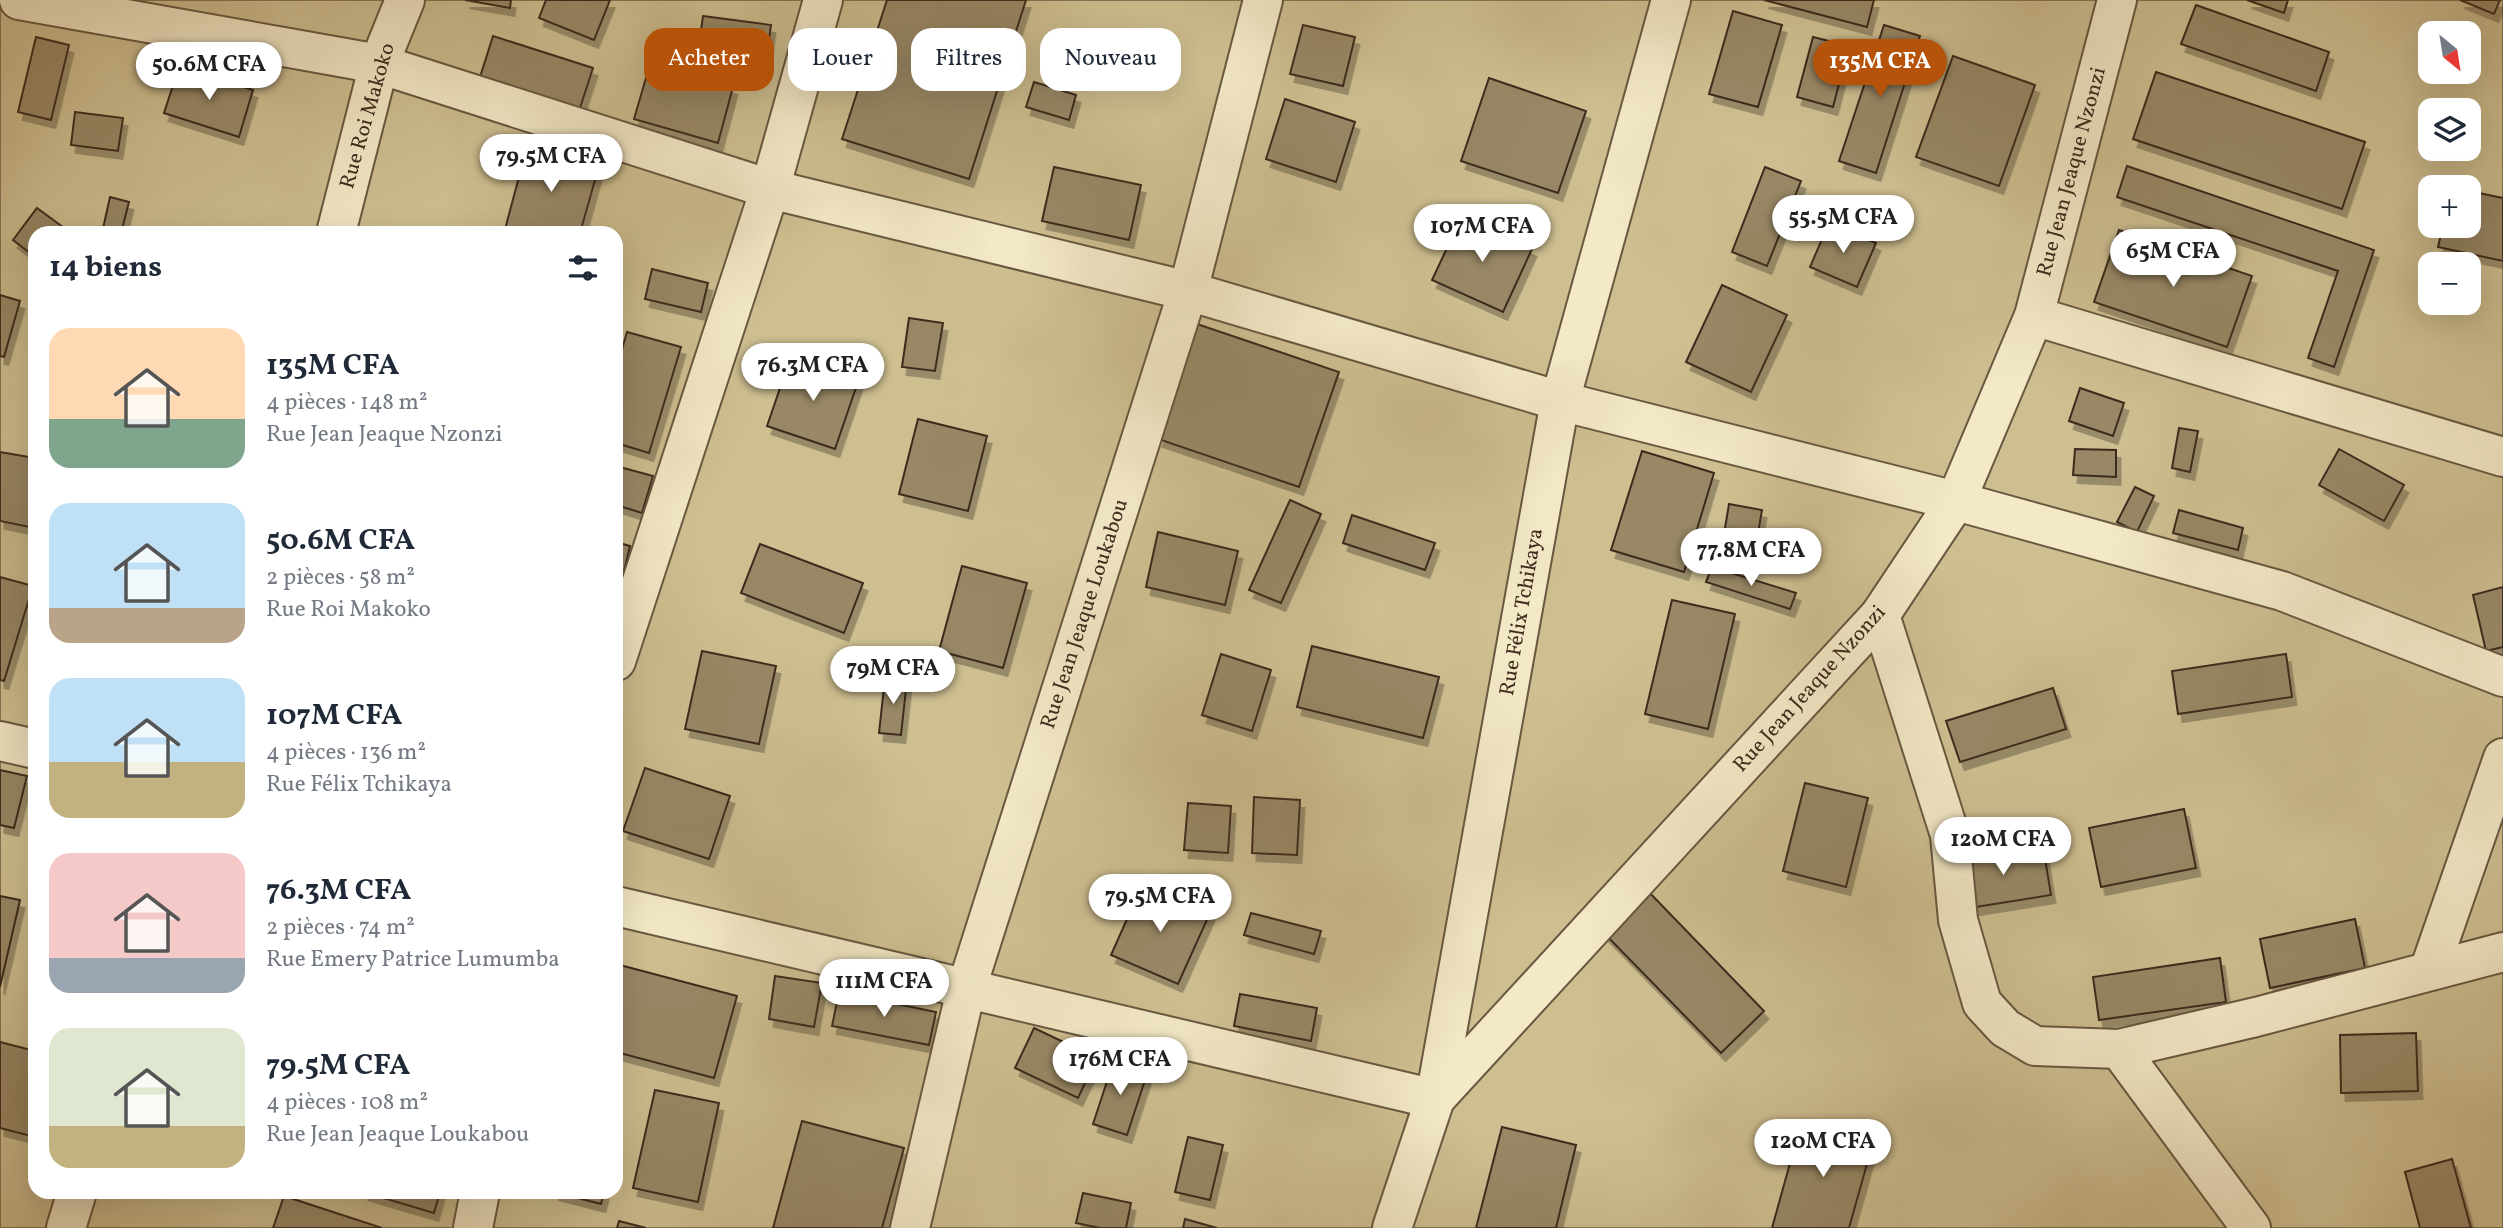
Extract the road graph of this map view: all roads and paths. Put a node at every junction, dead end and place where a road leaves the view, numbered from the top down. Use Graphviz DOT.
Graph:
graph roads {
  1 [pos="19,0"];
  2 [pos="405,0"];
  3 [pos="822,0"];
  4 [pos="1264,0"];
  5 [pos="1671,0"];
  6 [pos="2117,0"];
  7 [pos="379,64"];
  8 [pos="770,189"];
  9 [pos="338,226"];
  10 [pos="1188,291"];
  11 [pos="2034,316"];
  12 [pos="1559,401"];
  13 [pos="2503,457"];
  14 [pos="1956,501"];
  15 [pos="1880,615"];
  16 [pos="623,640"];
  17 [pos="2503,677"];
  18 [pos="0,741"];
  19 [pos="28,747"];
  20 [pos="2503,758"];
  21 [pos="623,908"];
  22 [pos="2503,952"];
  23 [pos="2429,971"];
  24 [pos="966,990"];
  25 [pos="2119,1049"];
  26 [pos="1435,1099"];
  27 [pos="75,1199"];
  28 [pos="478,1199"];
  29 [pos="66,1228"];
  30 [pos="472,1228"];
  31 [pos="910,1228"];
  32 [pos="1392,1228"];
  33 [pos="2251,1228"];
  1 -- 7 [label="street"];
  2 -- 7 [label="street, Rue Roi Makoko"];
  3 -- 8 [label="street"];
  4 -- 10 [label="street, Rue Jean Jeaque Loukabou"];
  5 -- 12 [label="street, Rue Félix Tchikaya"];
  6 -- 11 [label="street, Rue Jean Jeaque Nzonzi"];
  7 -- 8 [label="street"];
  7 -- 9 [label="street, Rue Roi Makoko"];
  8 -- 10 [label="street"];
  8 -- 16 [label="street"];
  10 -- 12 [label="street"];
  10 -- 24 [label="street, Rue Jean Jeaque Loukabou"];
  11 -- 13 [label="street"];
  11 -- 14 [label="street, Rue Jean Jeaque Nzonzi"];
  12 -- 14 [label="street"];
  12 -- 26 [label="street, Rue Félix Tchikaya"];
  14 -- 15 [label="street, Rue Jean Jeaque Nzonzi"];
  14 -- 17 [label="street"];
  15 -- 25 [label="street"];
  15 -- 26 [label="street, Rue Jean Jeaque Nzonzi"];
  18 -- 19 [label="street"];
  20 -- 23 [label="street"];
  21 -- 24 [label="street"];
  22 -- 23 [label="street"];
  23 -- 25 [label="street"];
  24 -- 26 [label="street"];
  24 -- 31 [label="street, Rue Jean Jeaque Loukabou"];
  25 -- 33 [label="street"];
  26 -- 32 [label="street, Rue Félix Tchikaya"];
  27 -- 29 [label="street"];
  28 -- 30 [label="street"];
}
